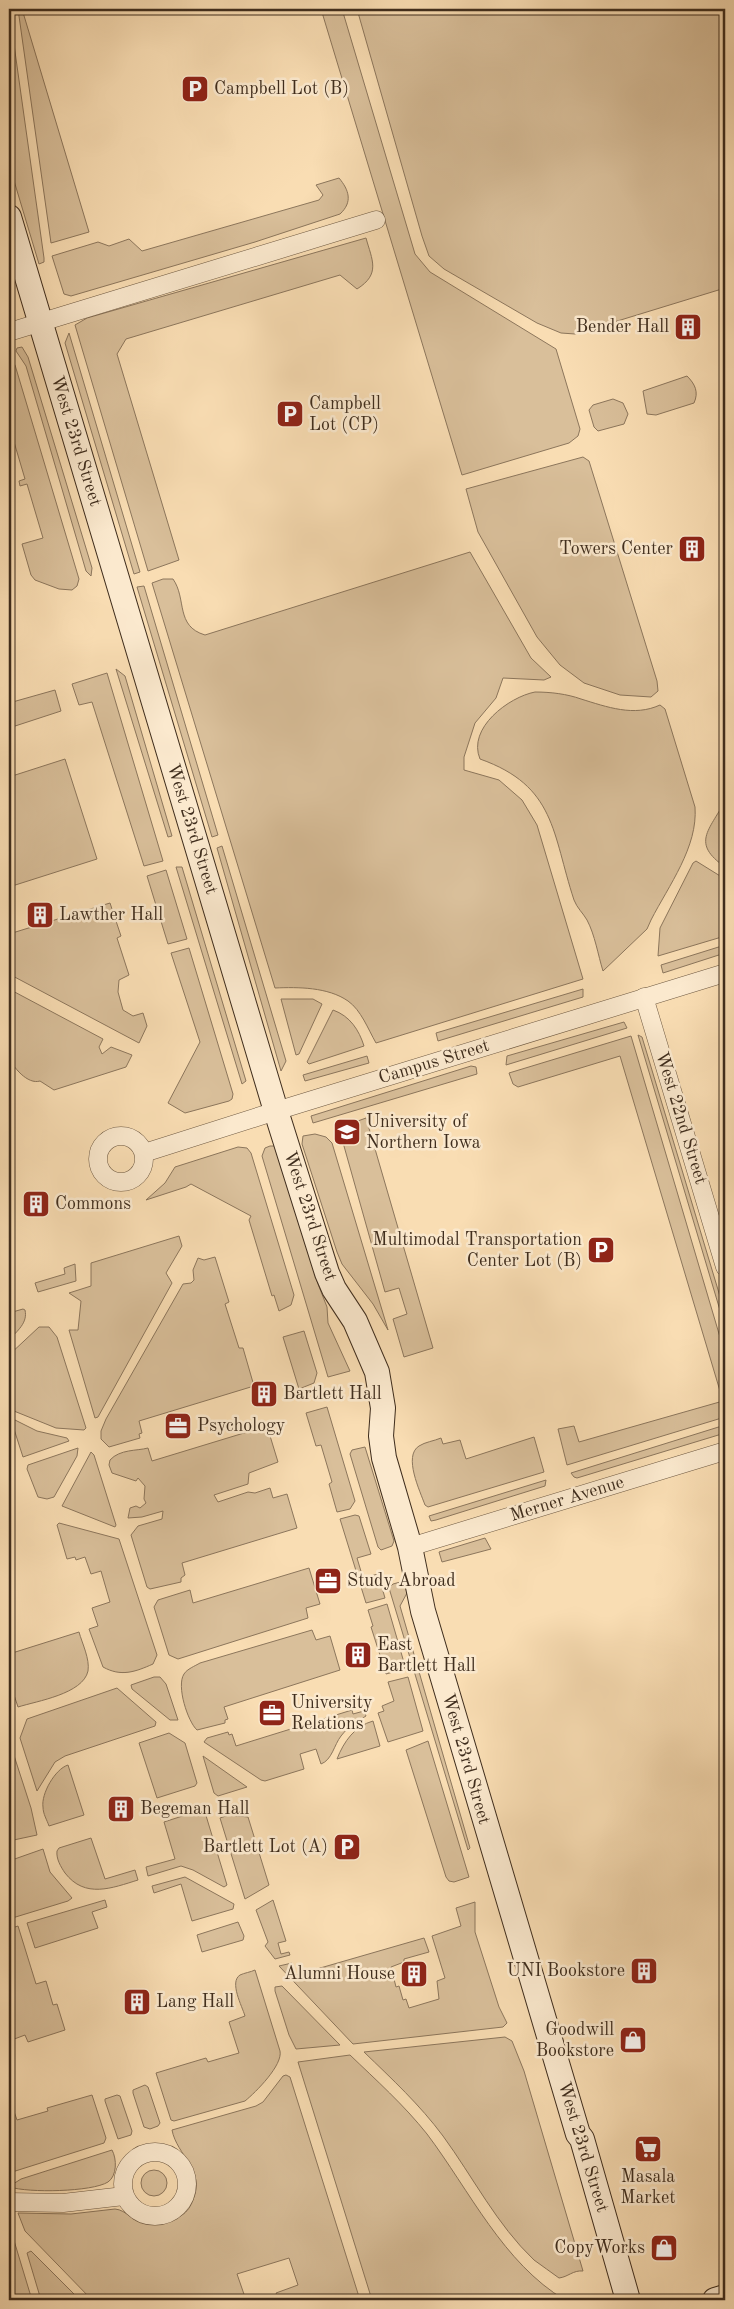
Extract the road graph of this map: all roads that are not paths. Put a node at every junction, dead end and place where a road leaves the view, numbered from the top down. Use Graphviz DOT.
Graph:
graph roads {
  1 [pos="9,217"];
  2 [pos="376,220"];
  3 [pos="40,321"];
  4 [pos="9,332"];
  5 [pos="725,972"];
  6 [pos="644,998"];
  7 [pos="276,1111"];
  8 [pos="144,1153"];
  9 [pos="725,1266"];
  10 [pos="725,1451"];
  11 [pos="410,1547"];
  12 [pos="124,2196"];
  13 [pos="9,2202"];
  14 [pos="725,2297"];
  15 [pos="628,2299"];
  16 [pos="716,2300"];
  1 -- 3 [label="street, West 23rd Street"];
  2 -- 3 [label="street"];
  3 -- 4 [label="street"];
  3 -- 7 [label="street, West 23rd Street"];
  5 -- 6 [label="street, Campus Street"];
  6 -- 7 [label="street, Campus Street"];
  6 -- 9 [label="street, West 22nd Street"];
  7 -- 8 [label="street, Campus Street"];
  7 -- 11 [label="street, West 23rd Street"];
  10 -- 11 [label="street, Merner Avenue"];
  11 -- 15 [label="street, West 23rd Street"];
  12 -- 13 [label="street"];
  14 -- 16 [label="street"];
}
